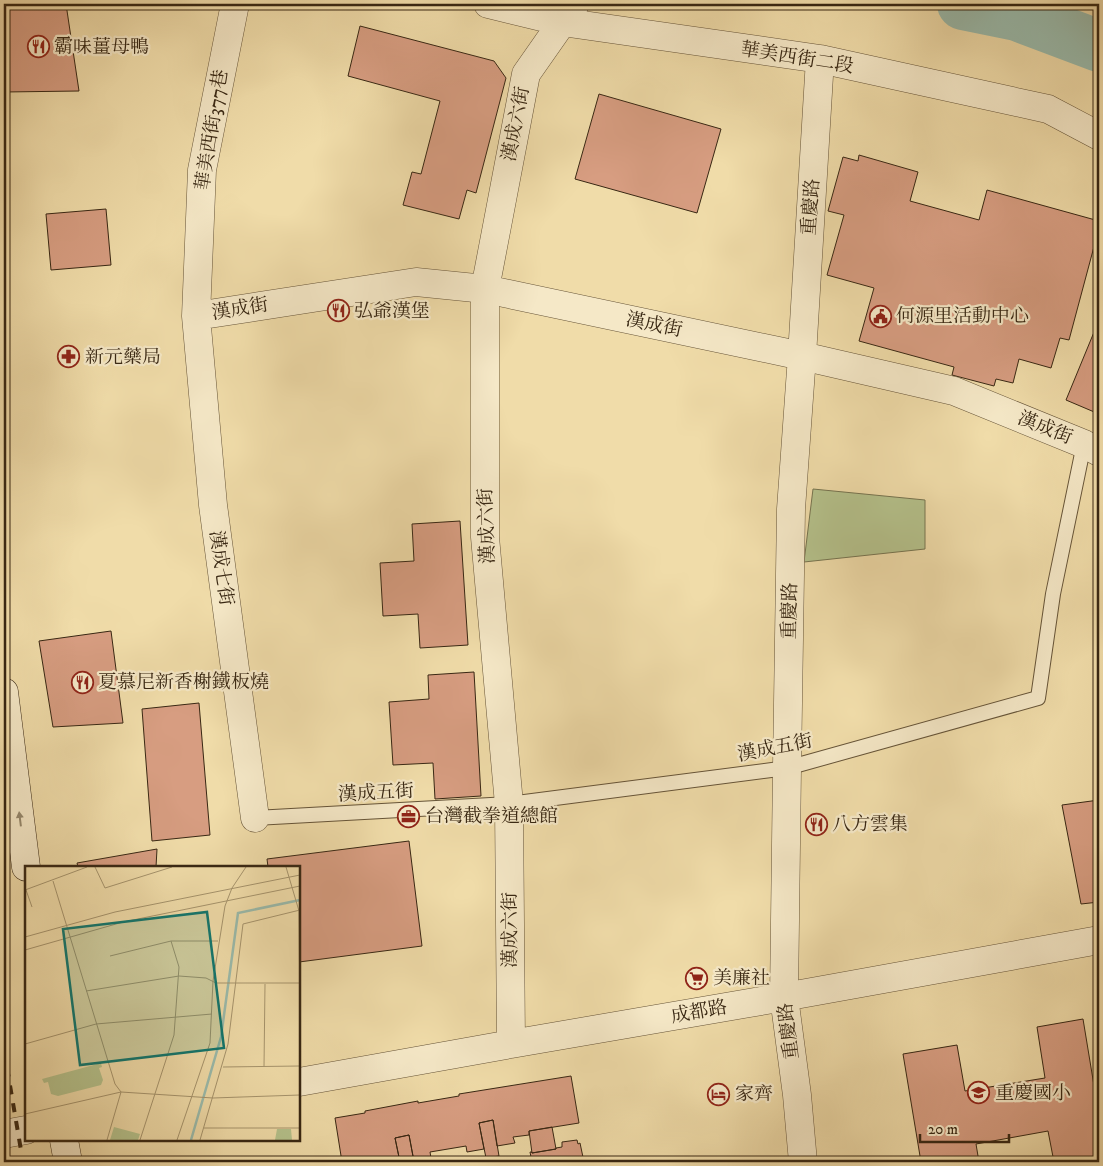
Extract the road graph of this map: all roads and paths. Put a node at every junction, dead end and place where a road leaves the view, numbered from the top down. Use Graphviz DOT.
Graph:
graph roads {
  1 [pos="235,4"];
  2 [pos="488,4"];
  3 [pos="568,13"];
  4 [pos="820,59"];
  5 [pos="1099,136"];
  6 [pos="485,289"];
  7 [pos="196,316"];
  8 [pos="802,356"];
  9 [pos="1091,448"];
  10 [pos="4,692"];
  11 [pos="787,768"];
  12 [pos="509,804"];
  13 [pos="255,818"];
  14 [pos="26,866"];
  15 [pos="1099,940"];
  16 [pos="784,998"];
  17 [pos="511,1044"];
  18 [pos="300,1082"];
  19 [pos="25,1130"];
  20 [pos="4,1134"];
  21 [pos="64,1141"];
  22 [pos="68,1162"];
  23 [pos="803,1162"];
  1 -- 7 [label="street, 華美西街377巷"];
  2 -- 3 [label="street, 華美西街二段"];
  3 -- 4 [label="street, 華美西街二段"];
  3 -- 6 [label="street, 漢成六街"];
  4 -- 5 [label="street, 華美西街二段"];
  4 -- 8 [label="street, 重慶路"];
  6 -- 7 [label="street, 漢成街"];
  6 -- 8 [label="street, 漢成街"];
  6 -- 12 [label="street, 漢成六街"];
  7 -- 13 [label="street, 漢成七街"];
  8 -- 9 [label="street, 漢成街"];
  8 -- 11 [label="street, 重慶路"];
  9 -- 11 [label="lane, 漢成五街"];
  14 -- 10 [label="street, one-way"];
  11 -- 12 [label="lane, 漢成五街"];
  11 -- 16 [label="street, 重慶路"];
  12 -- 13 [label="lane, 漢成五街"];
  12 -- 17 [label="street, 漢成六街"];
  15 -- 16 [label="street, 成都路"];
  16 -- 17 [label="street, 成都路"];
  16 -- 23 [label="street, 重慶路"];
  17 -- 18 [label="street, 成都路"];
  19 -- 20 [label="street"];
  21 -- 22 [label="street"];
}
